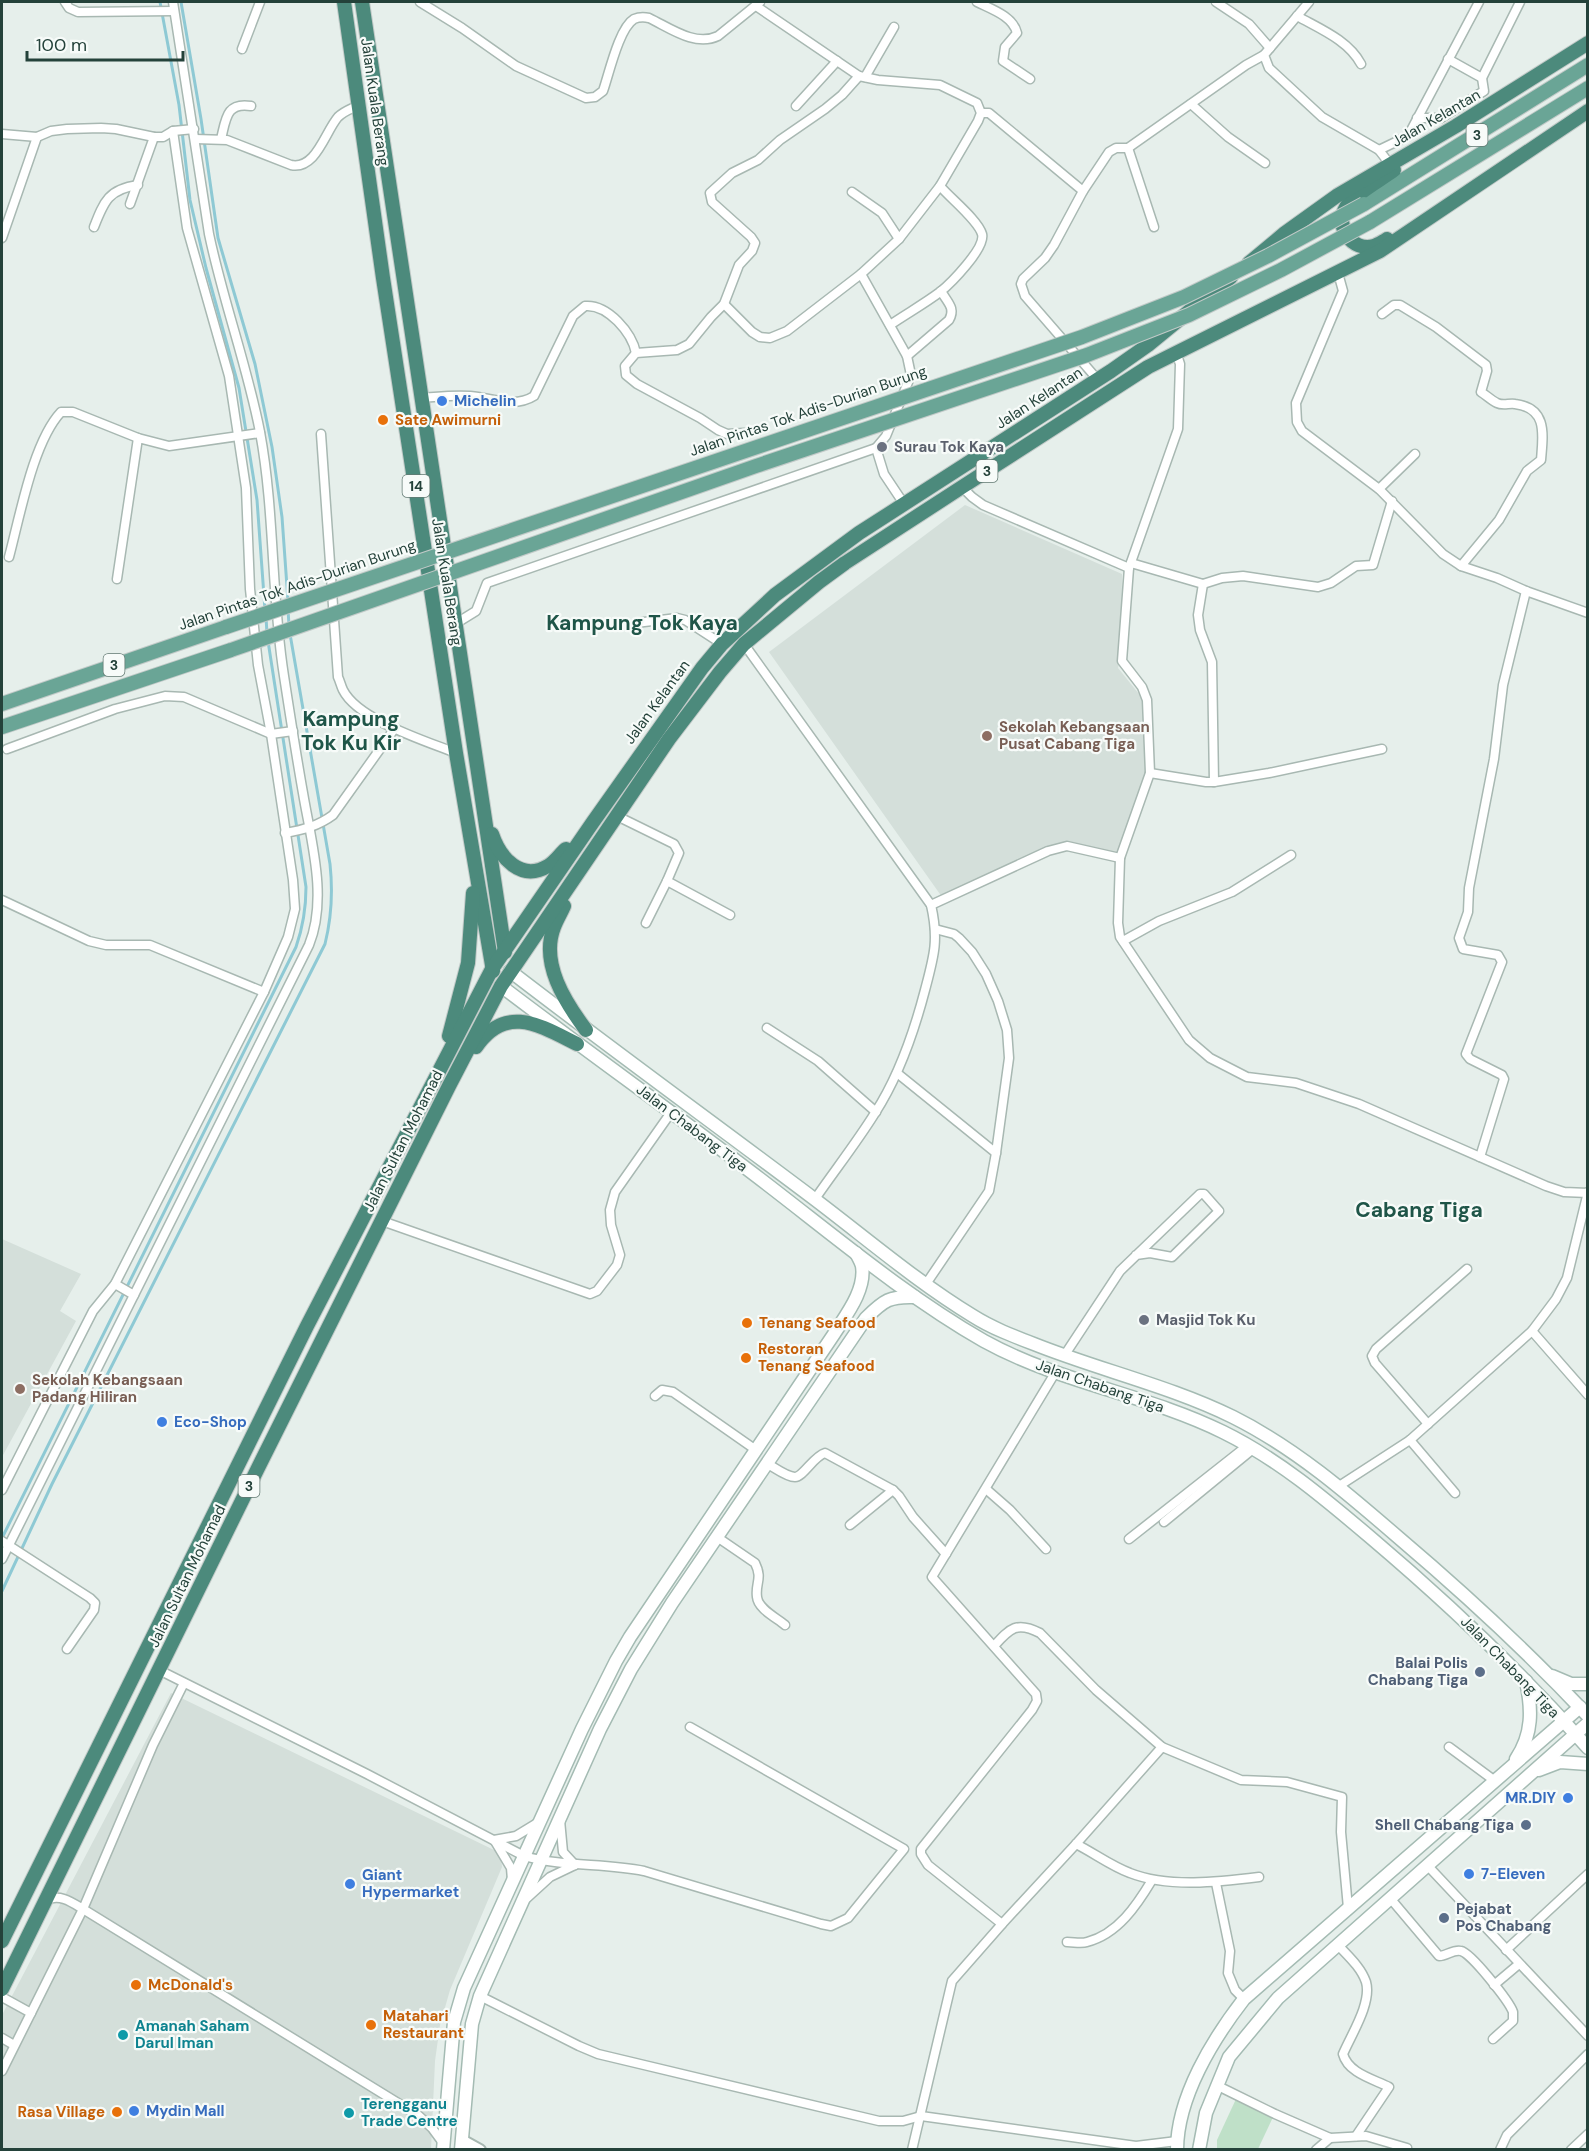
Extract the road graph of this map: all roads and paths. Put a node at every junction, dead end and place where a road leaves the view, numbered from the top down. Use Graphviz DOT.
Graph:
graph roads {
  1 [pos="65,2"];
  2 [pos="260,2"];
  3 [pos="344,2"];
  4 [pos="362,2"];
  5 [pos="420,2"];
  6 [pos="977,2"];
  7 [pos="1216,2"];
  8 [pos="1310,2"];
  9 [pos="1479,2"];
  10 [pos="1520,2"];
  11 [pos="758,4"];
  12 [pos="172,8"];
  13 [pos="1297,16"];
  14 [pos="894,27"];
  15 [pos="1587,43"];
  16 [pos="242,49"];
  17 [pos="1267,51"];
  18 [pos="1448,59"];
  19 [pos="837,61"];
  20 [pos="1362,64"];
  21 [pos="1587,65"];
  22 [pos="862,77"];
  23 [pos="1482,78"];
  24 [pos="1030,80"];
  25 [pos="1587,88"];
  26 [pos="375,90"];
  27 [pos="358,100"];
  28 [pos="1191,104"];
  29 [pos="251,106"];
  30 [pos="796,106"];
  31 [pos="1587,111"];
  32 [pos="981,113"];
  33 [pos="1417,118"];
  34 [pos="192,129"];
  35 [pos="175,131"];
  36 [pos="2,134"];
  37 [pos="36,137"];
  38 [pos="154,137"];
  39 [pos="198,139"];
  40 [pos="221,139"];
  41 [pos="1128,148"];
  42 [pos="1379,150"];
  43 [pos="1265,163"];
  44 [pos="1392,167"];
  45 [pos="138,185"];
  46 [pos="940,186"];
  47 [pos="1083,191"];
  48 [pos="1472,191"];
  49 [pos="852,192"];
  50 [pos="130,204"];
  51 [pos="393,208"];
  52 [pos="94,227"];
  53 [pos="1154,227"];
  54 [pos="2,238"];
  55 [pos="899,239"];
  56 [pos="1338,273"];
  57 [pos="861,274"];
  58 [pos="382,278"];
  59 [pos="941,291"];
  60 [pos="724,304"];
  61 [pos="1382,314"];
  62 [pos="890,325"];
  63 [pos="1176,352"];
  64 [pos="636,353"];
  65 [pos="907,356"];
  66 [pos="1098,380"];
  67 [pos="421,398"];
  68 [pos="744,433"];
  69 [pos="257,434"];
  70 [pos="321,434"];
  71 [pos="240,436"];
  72 [pos="138,438"];
  73 [pos="876,448"];
  74 [pos="1415,454"];
  75 [pos="962,487"];
  76 [pos="1379,489"];
  77 [pos="1392,501"];
  78 [pos="904,504"];
  79 [pos="9,558"];
  80 [pos="1130,566"];
  81 [pos="1461,567"];
  82 [pos="117,579"];
  83 [pos="1203,584"];
  84 [pos="1526,591"];
  85 [pos="1587,613"];
  86 [pos="636,623"];
  87 [pos="455,624"];
  88 [pos="722,644"];
  89 [pos="744,644"];
  90 [pos="2,704"];
  91 [pos="2,727"];
  92 [pos="395,728"];
  93 [pos="282,733"];
  94 [pos="7,749"];
  95 [pos="1382,749"];
  96 [pos="456,753"];
  97 [pos="1150,773"];
  98 [pos="1214,782"];
  99 [pos="479,788"];
  100 [pos="617,816"];
  101 [pos="592,822"];
  102 [pos="304,829"];
  103 [pos="287,832"];
  104 [pos="1291,855"];
  105 [pos="1120,858"];
  106 [pos="473,862"];
  107 [pos="584,866"];
  108 [pos="667,881"];
  109 [pos="2,900"];
  110 [pos="931,905"];
  111 [pos="730,915"];
  112 [pos="646,923"];
  113 [pos="935,928"];
  114 [pos="1123,941"];
  115 [pos="504,950"];
  116 [pos="492,969"];
  117 [pos="510,971"];
  118 [pos="501,986"];
  119 [pos="264,992"];
  120 [pos="767,1028"];
  121 [pos="586,1030"];
  122 [pos="577,1044"];
  123 [pos="897,1073"];
  124 [pos="449,1086"];
  125 [pos="424,1099"];
  126 [pos="672,1111"];
  127 [pos="876,1112"];
  128 [pos="996,1153"];
  129 [pos="1480,1157"];
  130 [pos="1587,1193"];
  131 [pos="815,1199"];
  132 [pos="382,1221"];
  133 [pos="856,1251"];
  134 [pos="1136,1255"];
  135 [pos="1467,1269"];
  136 [pos="926,1284"];
  137 [pos="125,1290"];
  138 [pos="915,1297"];
  139 [pos="1532,1331"];
  140 [pos="1064,1356"];
  141 [pos="1055,1373"];
  142 [pos="805,1378"];
  143 [pos="819,1387"];
  144 [pos="1587,1395"];
  145 [pos="655,1396"];
  146 [pos="1428,1424"];
  147 [pos="1410,1440"];
  148 [pos="1250,1448"];
  149 [pos="756,1450"];
  150 [pos="768,1464"];
  151 [pos="1339,1486"];
  152 [pos="986,1489"];
  153 [pos="2,1490"];
  154 [pos="893,1490"];
  155 [pos="1455,1493"];
  156 [pos="1164,1522"];
  157 [pos="850,1525"];
  158 [pos="717,1537"];
  159 [pos="1129,1539"];
  160 [pos="7,1544"];
  161 [pos="1046,1549"];
  162 [pos="946,1554"];
  163 [pos="2,1559"];
  164 [pos="785,1625"];
  165 [pos="994,1646"];
  166 [pos="67,1648"];
  167 [pos="159,1670"];
  168 [pos="1549,1674"];
  169 [pos="1525,1680"];
  170 [pos="184,1683"];
  171 [pos="1587,1684"];
  172 [pos="1585,1708"];
  173 [pos="1564,1722"];
  174 [pos="1587,1723"];
  175 [pos="690,1727"];
  176 [pos="1576,1734"];
  177 [pos="1449,1747"];
  178 [pos="1162,1748"];
  179 [pos="1587,1748"];
  180 [pos="1587,1764"];
  181 [pos="1509,1770"];
  182 [pos="1532,1773"];
  183 [pos="1495,1782"];
  184 [pos="560,1818"];
  185 [pos="540,1821"];
  186 [pos="494,1840"];
  187 [pos="1076,1844"];
  188 [pos="524,1856"];
  189 [pos="541,1861"];
  190 [pos="576,1865"];
  191 [pos="1426,1865"];
  192 [pos="1587,1874"];
  193 [pos="1259,1877"];
  194 [pos="1152,1880"];
  195 [pos="512,1882"];
  196 [pos="1216,1883"];
  197 [pos="1390,1898"];
  198 [pos="45,1900"];
  199 [pos="521,1904"];
  200 [pos="1348,1908"];
  201 [pos="83,1909"];
  202 [pos="1002,1924"];
  203 [pos="2,1941"];
  204 [pos="1067,1942"];
  205 [pos="1337,1944"];
  206 [pos="1506,1950"];
  207 [pos="1519,1964"];
  208 [pos="1494,1985"];
  209 [pos="2,1989"];
  210 [pos="480,1996"];
  211 [pos="2,1997"];
  212 [pos="1244,1999"];
  213 [pos="31,2013"];
  214 [pos="1587,2036"];
  215 [pos="2,2038"];
  216 [pos="1493,2039"];
  217 [pos="15,2045"];
  218 [pos="1587,2054"];
  219 [pos="2,2071"];
  220 [pos="1216,2085"];
  221 [pos="921,2116"];
  222 [pos="1587,2134"];
  223 [pos="1356,2136"];
  224 [pos="1330,2138"];
  225 [pos="461,2145"];
  226 [pos="1177,2145"];
  227 [pos="443,2146"];
  228 [pos="1407,2148"];
  229 [pos="480,2150"];
  230 [pos="912,2150"];
  231 [pos="1199,2150"];
  232 [pos="1316,2150"];
  233 [pos="1500,2150"];
  234 [pos="1571,2150"];
  1 -- 12 [label="street"];
  2 -- 16 [label="street"];
  3 -- 27 [label="highway, Jalan Kuala Berang / 14"];
  4 -- 26 [label="highway, Jalan Kuala Berang / 14"];
  5 -- 11 [label="street"];
  6 -- 24 [label="street"];
  7 -- 17 [label="street"];
  8 -- 13 [label="street"];
  9 -- 18 [label="street"];
  10 -- 23 [label="street"];
  11 -- 19 [label="street"];
  12 -- 34 [label="street"];
  13 -- 17 [label="street"];
  13 -- 20 [label="street"];
  14 -- 22 [label="street"];
  15 -- 44 [label="highway, Jalan Kelantan / 3"];
  17 -- 28 [label="street"];
  17 -- 42 [label="street"];
  18 -- 23 [label="street"];
  18 -- 33 [label="street"];
  19 -- 22 [label="street"];
  19 -- 30 [label="street"];
  21 -- 90 [label="main road, Jalan Pintas Tok Adis-Durian Burung / 3, bridge"];
  22 -- 32 [label="street"];
  22 -- 60 [label="street"];
  23 -- 33 [label="street"];
  25 -- 91 [label="main road, 3, bridge"];
  26 -- 27 [label="highway"];
  26 -- 51 [label="highway, Jalan Kuala Berang / 14"];
  27 -- 40 [label="street"];
  27 -- 58 [label="highway, Jalan Kuala Berang / 14"];
  28 -- 41 [label="street"];
  28 -- 43 [label="street"];
  29 -- 40 [label="street"];
  31 -- 48 [label="highway, Jalan Kelantan / 3"];
  32 -- 46 [label="street"];
  32 -- 47 [label="street"];
  33 -- 42 [label="street"];
  34 -- 35 [label="street"];
  34 -- 39 [label="street"];
  35 -- 38 [label="street"];
  35 -- 71 [label="street"];
  36 -- 37 [label="street"];
  37 -- 38 [label="street"];
  37 -- 54 [label="street"];
  38 -- 45 [label="street"];
  39 -- 40 [label="street"];
  39 -- 69 [label="street"];
  41 -- 47 [label="street"];
  41 -- 53 [label="street"];
  42 -- 44 [label="street"];
  44 -- 48 [label="highway"];
  44 -- 66 [label="highway, Jalan Kelantan / 3"];
  45 -- 50 [label="street"];
  45 -- 52 [label="street"];
  46 -- 55 [label="street"];
  46 -- 59 [label="street"];
  47 -- 66 [label="street"];
  48 -- 56 [label="highway, Jalan Kelantan / 3"];
  49 -- 55 [label="street"];
  51 -- 58 [label="highway"];
  51 -- 67 [label="highway, Jalan Kuala Berang / 14"];
  55 -- 57 [label="street"];
  56 -- 63 [label="highway, Jalan Kelantan / 3"];
  56 -- 76 [label="street"];
  57 -- 60 [label="street"];
  57 -- 62 [label="street"];
  58 -- 96 [label="highway, Jalan Kuala Berang / 14"];
  59 -- 62 [label="street"];
  59 -- 65 [label="street"];
  60 -- 64 [label="street"];
  61 -- 81 [label="street"];
  62 -- 65 [label="street"];
  63 -- 75 [label="highway, Jalan Kelantan / 3"];
  63 -- 80 [label="street"];
  64 -- 67 [label="street"];
  64 -- 68 [label="street"];
  65 -- 73 [label="street"];
  66 -- 78 [label="highway, Jalan Kelantan / 3"];
  67 -- 87 [label="highway, Jalan Kuala Berang / 14"];
  69 -- 71 [label="street"];
  69 -- 93 [label="street"];
  70 -- 92 [label="street"];
  71 -- 72 [label="street"];
  71 -- 93 [label="street"];
  72 -- 79 [label="street"];
  72 -- 82 [label="street"];
  73 -- 78 [label="street"];
  73 -- 87 [label="street"];
  74 -- 76 [label="street"];
  75 -- 80 [label="street"];
  75 -- 89 [label="highway, Jalan Kelantan / 3"];
  76 -- 77 [label="street"];
  77 -- 81 [label="street"];
  77 -- 83 [label="street"];
  78 -- 88 [label="highway, Jalan Kelantan / 3"];
  80 -- 83 [label="street"];
  80 -- 97 [label="street"];
  81 -- 84 [label="street"];
  83 -- 98 [label="street"];
  84 -- 85 [label="street"];
  84 -- 129 [label="street"];
  86 -- 88 [label="street"];
  87 -- 99 [label="highway, Jalan Kuala Berang / 14"];
  88 -- 101 [label="highway, Jalan Kelantan / 3"];
  89 -- 100 [label="highway, Jalan Kelantan / 3"];
  89 -- 110 [label="street"];
  92 -- 96 [label="street"];
  92 -- 102 [label="street"];
  93 -- 94 [label="street"];
  93 -- 102 [label="street"];
  93 -- 103 [label="street"];
  95 -- 98 [label="street"];
  96 -- 106 [label="highway, Jalan Kuala Berang / 14"];
  97 -- 98 [label="street"];
  97 -- 105 [label="street"];
  99 -- 101 [label="highway"];
  99 -- 115 [label="highway, Jalan Kuala Berang / 14"];
  100 -- 107 [label="highway, Jalan Kelantan / 3"];
  100 -- 108 [label="street"];
  101 -- 115 [label="highway, Jalan Kelantan / 3"];
  102 -- 103 [label="street"];
  102 -- 137 [label="street"];
  103 -- 119 [label="street"];
  104 -- 114 [label="street"];
  105 -- 110 [label="street"];
  105 -- 114 [label="street"];
  106 -- 116 [label="highway, Jalan Kuala Berang / 14"];
  106 -- 125 [label="highway"];
  107 -- 117 [label="highway, Jalan Kelantan / 3"];
  107 -- 121 [label="highway"];
  108 -- 111 [label="street"];
  108 -- 112 [label="street"];
  109 -- 119 [label="street"];
  110 -- 113 [label="street"];
  113 -- 123 [label="street"];
  113 -- 128 [label="street"];
  114 -- 129 [label="street"];
  115 -- 116 [label="highway, Jalan Kelantan / 3"];
  115 -- 117 [label="highway, Jalan Kuala Berang"];
  116 -- 118 [label="highway, Jalan Kuala Berang / 14"];
  116 -- 125 [label="highway, Jalan Sultan Mohamad / 3"];
  117 -- 118 [label="highway, Jalan Kelantan / 3"];
  117 -- 121 [label="main road, Jalan Chabang Tiga"];
  118 -- 122 [label="main road, Jalan Chabang Tiga"];
  118 -- 124 [label="highway, Jalan Sultan Mohamad / 3"];
  119 -- 137 [label="street"];
  120 -- 127 [label="street"];
  121 -- 131 [label="main road, Jalan Chabang Tiga"];
  122 -- 124 [label="highway"];
  122 -- 126 [label="main road, Jalan Chabang Tiga"];
  123 -- 127 [label="street"];
  123 -- 128 [label="street"];
  124 -- 132 [label="highway, Jalan Sultan Mohamad / 3"];
  125 -- 203 [label="highway, Jalan Sultan Mohamad / 3"];
  126 -- 132 [label="street"];
  126 -- 133 [label="main road, Jalan Chabang Tiga"];
  127 -- 131 [label="street"];
  128 -- 136 [label="street"];
  129 -- 130 [label="street"];
  130 -- 139 [label="street"];
  131 -- 136 [label="main road, Jalan Chabang Tiga"];
  132 -- 167 [label="highway, Jalan Sultan Mohamad / 3"];
  133 -- 138 [label="main road, Jalan Chabang Tiga"];
  133 -- 142 [label="main road"];
  134 -- 134 [label="street"];
  134 -- 140 [label="street"];
  135 -- 146 [label="street"];
  136 -- 140 [label="main road, Jalan Chabang Tiga"];
  137 -- 153 [label="street"];
  137 -- 160 [label="street"];
  138 -- 141 [label="main road, Jalan Chabang Tiga"];
  138 -- 143 [label="main road"];
  139 -- 144 [label="street"];
  139 -- 146 [label="street"];
  140 -- 151 [label="main road, Jalan Chabang Tiga"];
  141 -- 148 [label="main road, Jalan Chabang Tiga"];
  141 -- 152 [label="street"];
  142 -- 143 [label="main road"];
  142 -- 149 [label="main road"];
  143 -- 150 [label="main road"];
  145 -- 149 [label="street"];
  146 -- 147 [label="street"];
  147 -- 151 [label="street"];
  147 -- 155 [label="street"];
  148 -- 156 [label="street"];
  148 -- 159 [label="street"];
  148 -- 169 [label="main road, Jalan Chabang Tiga"];
  149 -- 185 [label="main road"];
  150 -- 154 [label="street"];
  150 -- 158 [label="main road"];
  151 -- 168 [label="main road, Jalan Chabang Tiga"];
  152 -- 161 [label="street"];
  152 -- 162 [label="street"];
  154 -- 157 [label="street"];
  154 -- 162 [label="street"];
  158 -- 164 [label="street"];
  158 -- 184 [label="main road"];
  160 -- 163 [label="street"];
  160 -- 166 [label="street"];
  162 -- 165 [label="street"];
  165 -- 178 [label="street"];
  165 -- 202 [label="street"];
  167 -- 170 [label="street"];
  167 -- 198 [label="highway, Jalan Sultan Mohamad / 3"];
  168 -- 171 [label="main road"];
  168 -- 172 [label="main road, Jalan Chabang Tiga"];
  169 -- 173 [label="main road, Jalan Chabang Tiga"];
  169 -- 181 [label="main road"];
  170 -- 186 [label="street"];
  170 -- 201 [label="street"];
  172 -- 173 [label="main road"];
  173 -- 176 [label="main road, Jalan Chabang Tiga"];
  173 -- 181 [label="main road"];
  174 -- 176 [label="main road"];
  175 -- 190 [label="street"];
  176 -- 179 [label="main road, Jalan Chabang Tiga"];
  176 -- 182 [label="main road"];
  177 -- 183 [label="street"];
  178 -- 187 [label="street"];
  178 -- 200 [label="street"];
  180 -- 182 [label="main road"];
  181 -- 183 [label="main road"];
  182 -- 191 [label="main road"];
  183 -- 200 [label="main road"];
  184 -- 189 [label="main road"];
  184 -- 190 [label="street"];
  185 -- 186 [label="street"];
  185 -- 188 [label="main road"];
  186 -- 188 [label="street"];
  186 -- 195 [label="street"];
  187 -- 194 [label="street"];
  187 -- 202 [label="street"];
  188 -- 189 [label="street"];
  188 -- 195 [label="main road"];
  189 -- 190 [label="street"];
  189 -- 199 [label="main road"];
  190 -- 199 [label="street"];
  191 -- 197 [label="main road"];
  191 -- 206 [label="street"];
  192 -- 206 [label="street"];
  193 -- 196 [label="street"];
  194 -- 196 [label="street"];
  194 -- 204 [label="street"];
  195 -- 227 [label="main road"];
  196 -- 212 [label="street"];
  197 -- 205 [label="main road"];
  197 -- 208 [label="street"];
  198 -- 201 [label="street"];
  198 -- 209 [label="highway, Jalan Sultan Mohamad / 3"];
  199 -- 210 [label="main road"];
  200 -- 212 [label="main road"];
  201 -- 213 [label="street"];
  201 -- 227 [label="street"];
  202 -- 221 [label="street"];
  205 -- 220 [label="main road"];
  205 -- 223 [label="street"];
  206 -- 207 [label="street"];
  207 -- 208 [label="street"];
  207 -- 214 [label="street"];
  208 -- 216 [label="street"];
  210 -- 221 [label="street"];
  210 -- 225 [label="main road"];
  211 -- 213 [label="street"];
  212 -- 226 [label="main road"];
  213 -- 217 [label="street"];
  215 -- 217 [label="street"];
  217 -- 219 [label="street"];
  218 -- 233 [label="street"];
  220 -- 224 [label="street"];
  220 -- 231 [label="main road"];
  221 -- 226 [label="street"];
  221 -- 230 [label="street"];
  222 -- 234 [label="street"];
  223 -- 224 [label="street"];
  223 -- 228 [label="street"];
  224 -- 232 [label="street"];
  225 -- 229 [label="street"];
}
